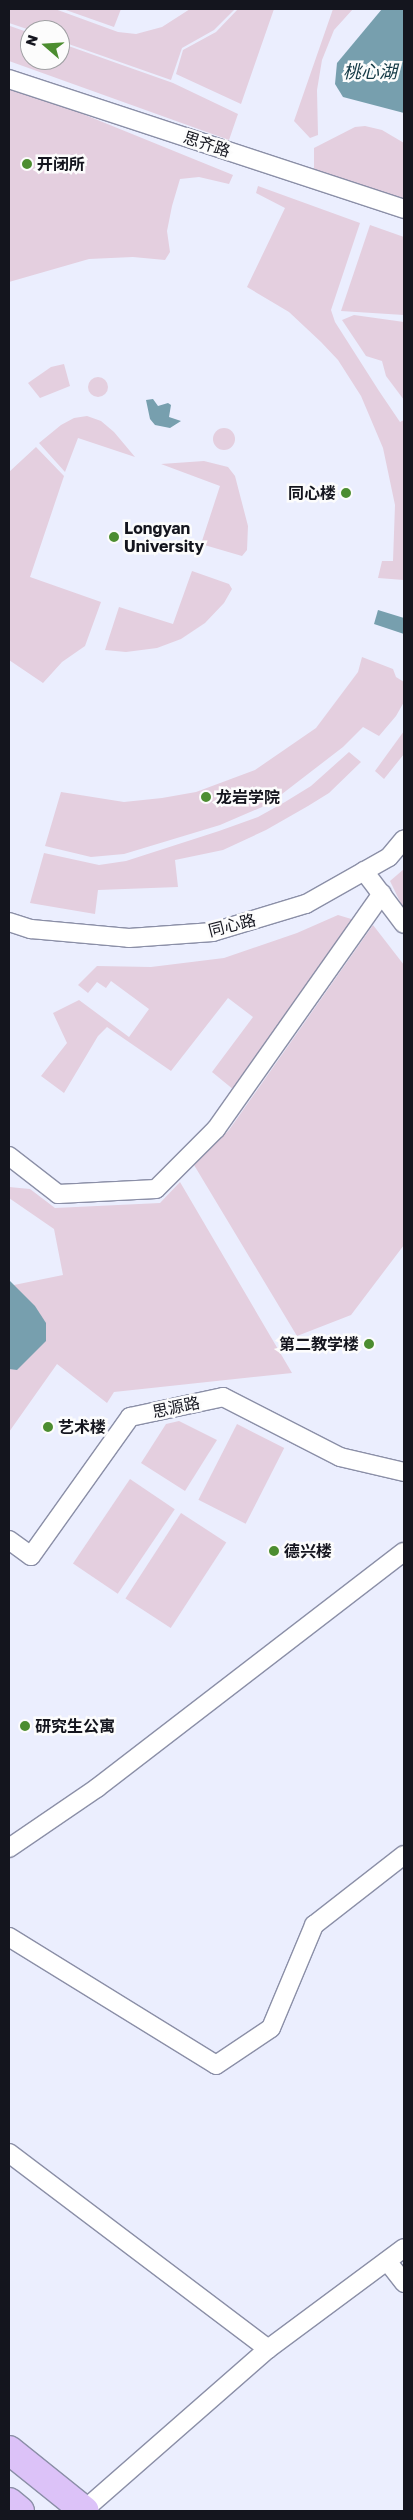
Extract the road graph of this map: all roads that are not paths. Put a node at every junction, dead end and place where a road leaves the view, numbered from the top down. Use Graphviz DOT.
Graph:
graph roads {
  1 [pos="9,79"];
  2 [pos="404,209"];
  3 [pos="404,839"];
  4 [pos="364,871"];
  5 [pos="382,894"];
  6 [pos="9,922"];
  7 [pos="404,924"];
  8 [pos="9,1156"];
  9 [pos="404,1472"];
  10 [pos="9,1540"];
  11 [pos="404,1552"];
  12 [pos="9,1848"];
  13 [pos="404,1855"];
  14 [pos="9,1937"];
  15 [pos="9,2152"];
  16 [pos="404,2248"];
  17 [pos="387,2261"];
  18 [pos="404,2283"];
  19 [pos="268,2349"];
  20 [pos="9,2450"];
  21 [pos="9,2502"];
  22 [pos="20,2511"];
  23 [pos="84,2511"];
  1 -- 2 [label="street, 思齐路"];
  3 -- 4 [label="street, 同心路"];
  4 -- 5 [label="street"];
  4 -- 6 [label="street, 同心路"];
  5 -- 7 [label="street"];
  5 -- 8 [label="street"];
  9 -- 10 [label="street, 思源路"];
  11 -- 12 [label="street"];
  13 -- 14 [label="street"];
  15 -- 19 [label="street"];
  16 -- 17 [label="street"];
  17 -- 18 [label="street"];
  17 -- 19 [label="street"];
  19 -- 23 [label="street"];
  20 -- 23 [label="highway"];
  21 -- 22 [label="highway"];
}
